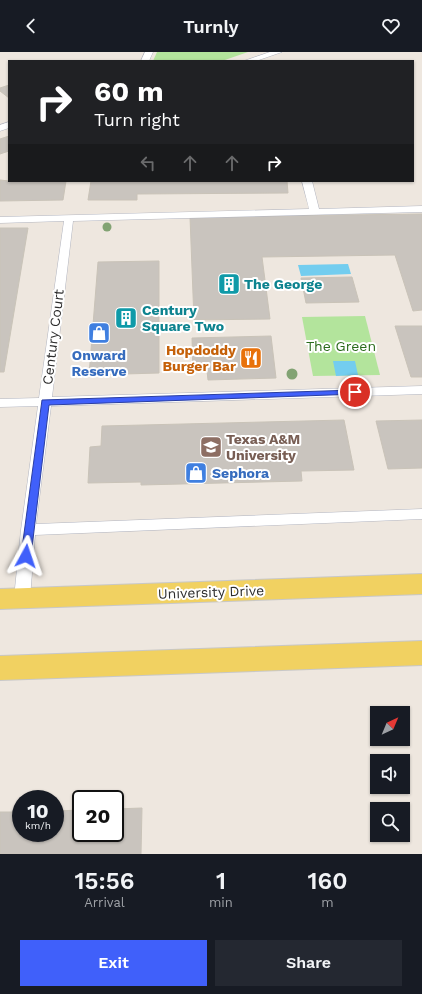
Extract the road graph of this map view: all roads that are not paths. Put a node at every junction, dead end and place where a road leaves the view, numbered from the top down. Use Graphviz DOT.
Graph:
graph roads {
  1 [pos="278,52"];
  2 [pos="251,60"];
  3 [pos="307,182"];
  4 [pos="422,209"];
  5 [pos="315,212"];
  6 [pos="69,218"];
  7 [pos="0,220"];
  8 [pos="422,390"];
  9 [pos="45,402"];
  10 [pos="0,403"];
  11 [pos="422,514"];
  12 [pos="28,530"];
  13 [pos="422,584"];
  14 [pos="11,599"];
  15 [pos="422,653"];
  16 [pos="0,668"];
  1 -- 2 [label="lane"];
  3 -- 5 [label="lane"];
  4 -- 5 [label="lane"];
  5 -- 6 [label="lane"];
  6 -- 7 [label="lane"];
  6 -- 9 [label="lane, Century Court"];
  8 -- 9 [label="lane"];
  9 -- 10 [label="lane"];
  9 -- 12 [label="lane, Century Court"];
  11 -- 12 [label="lane"];
  12 -- 14 [label="lane, Century Court"];
  13 -- 14 [label="main road, University Drive"];
  15 -- 16 [label="main road"];
}
